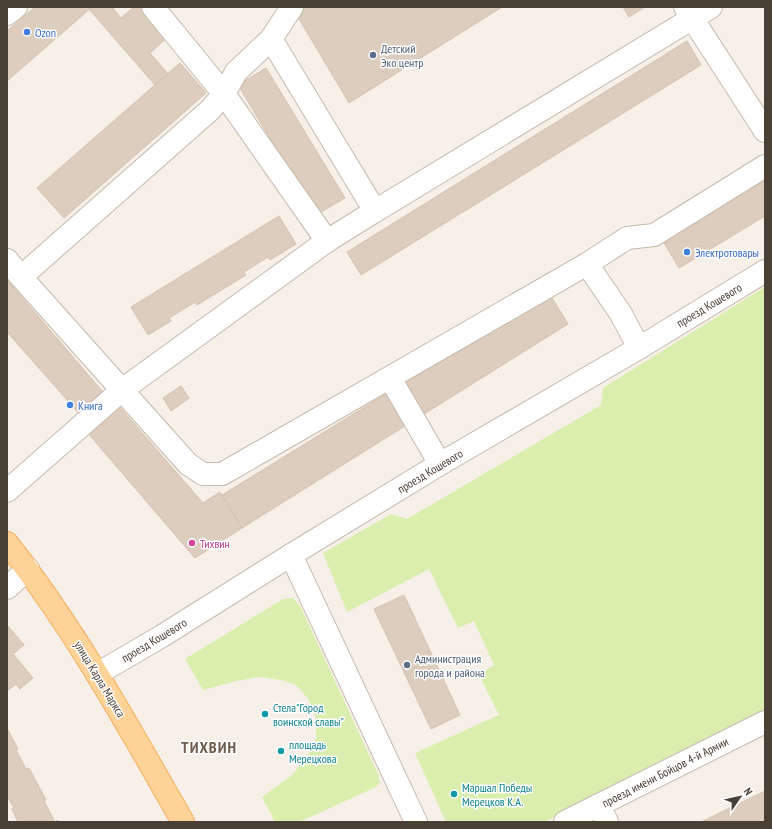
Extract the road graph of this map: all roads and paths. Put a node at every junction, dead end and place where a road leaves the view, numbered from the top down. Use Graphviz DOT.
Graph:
graph roads {
  1 [pos="16,7"];
  2 [pos="153,7"];
  3 [pos="292,7"];
  4 [pos="710,7"];
  5 [pos="689,13"];
  6 [pos="7,14"];
  7 [pos="271,39"];
  8 [pos="224,94"];
  9 [pos="765,131"];
  10 [pos="765,166"];
  11 [pos="375,211"];
  12 [pos="327,241"];
  13 [pos="7,260"];
  14 [pos="587,264"];
  15 [pos="765,271"];
  16 [pos="21,277"];
  17 [pos="639,348"];
  18 [pos="390,378"];
  19 [pos="122,390"];
  20 [pos="440,464"];
  21 [pos="7,491"];
  22 [pos="7,543"];
  23 [pos="291,555"];
  24 [pos="28,569"];
  25 [pos="7,588"];
  26 [pos="97,674"];
  27 [pos="765,722"];
  28 [pos="603,814"];
  29 [pos="183,822"];
  30 [pos="416,822"];
  31 [pos="565,822"];
  1 -- 6 [label="street"];
  2 -- 8 [label="street"];
  3 -- 7 [label="street"];
  4 -- 5 [label="street"];
  5 -- 9 [label="street"];
  5 -- 11 [label="street"];
  7 -- 8 [label="street"];
  7 -- 11 [label="street"];
  8 -- 12 [label="street"];
  8 -- 16 [label="street"];
  10 -- 14 [label="street"];
  11 -- 12 [label="street"];
  12 -- 19 [label="street"];
  13 -- 16 [label="street"];
  14 -- 17 [label="street"];
  14 -- 18 [label="street"];
  15 -- 17 [label="street, проезд Кошевого"];
  16 -- 19 [label="street"];
  17 -- 20 [label="street, проезд Кошевого"];
  18 -- 19 [label="street"];
  18 -- 20 [label="street"];
  19 -- 21 [label="street"];
  20 -- 23 [label="street, проезд Кошевого"];
  22 -- 24 [label="main road, улица Карла Маркса"];
  23 -- 26 [label="street, проезд Кошевого"];
  23 -- 30 [label="street"];
  24 -- 25 [label="street"];
  24 -- 26 [label="main road, улица Карла Маркса"];
  26 -- 29 [label="main road, улица Карла Маркса"];
  27 -- 28 [label="street, проезд имени Бойцов 4-й Армии"];
  28 -- 31 [label="street, проезд имени Бойцов 4-й Армии"];
}
